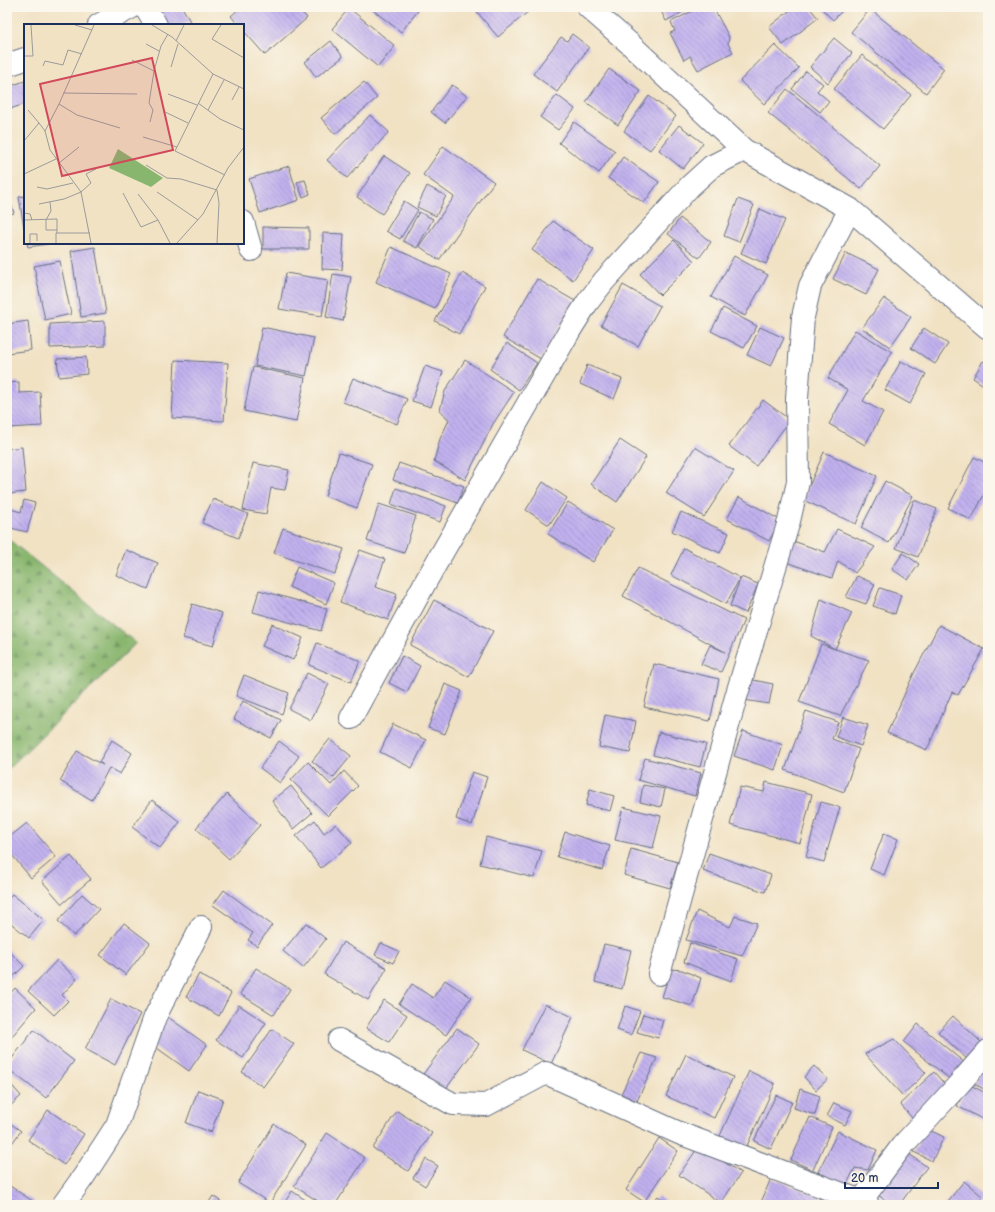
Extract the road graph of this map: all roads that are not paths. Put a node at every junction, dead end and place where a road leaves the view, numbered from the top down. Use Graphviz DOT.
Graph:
graph roads {
  1 [pos="132,7"];
  2 [pos="145,7"];
  3 [pos="588,7"];
  4 [pos="101,24"];
  5 [pos="155,24"];
  6 [pos="24,58"];
  7 [pos="7,65"];
  8 [pos="744,150"];
  9 [pos="850,209"];
  10 [pos="244,226"];
  11 [pos="251,250"];
  12 [pos="988,328"];
  13 [pos="351,718"];
  14 [pos="201,927"];
  15 [pos="659,974"];
  16 [pos="339,1040"];
  17 [pos="988,1051"];
  18 [pos="864,1203"];
  19 [pos="63,1205"];
  1 -- 4 [label="street"];
  2 -- 5 [label="street"];
  3 -- 8 [label="street"];
  6 -- 7 [label="street"];
  8 -- 9 [label="street"];
  8 -- 13 [label="street"];
  9 -- 12 [label="street"];
  9 -- 15 [label="street"];
  10 -- 11 [label="street"];
  14 -- 19 [label="street"];
  16 -- 18 [label="street"];
  17 -- 18 [label="street"];
}
